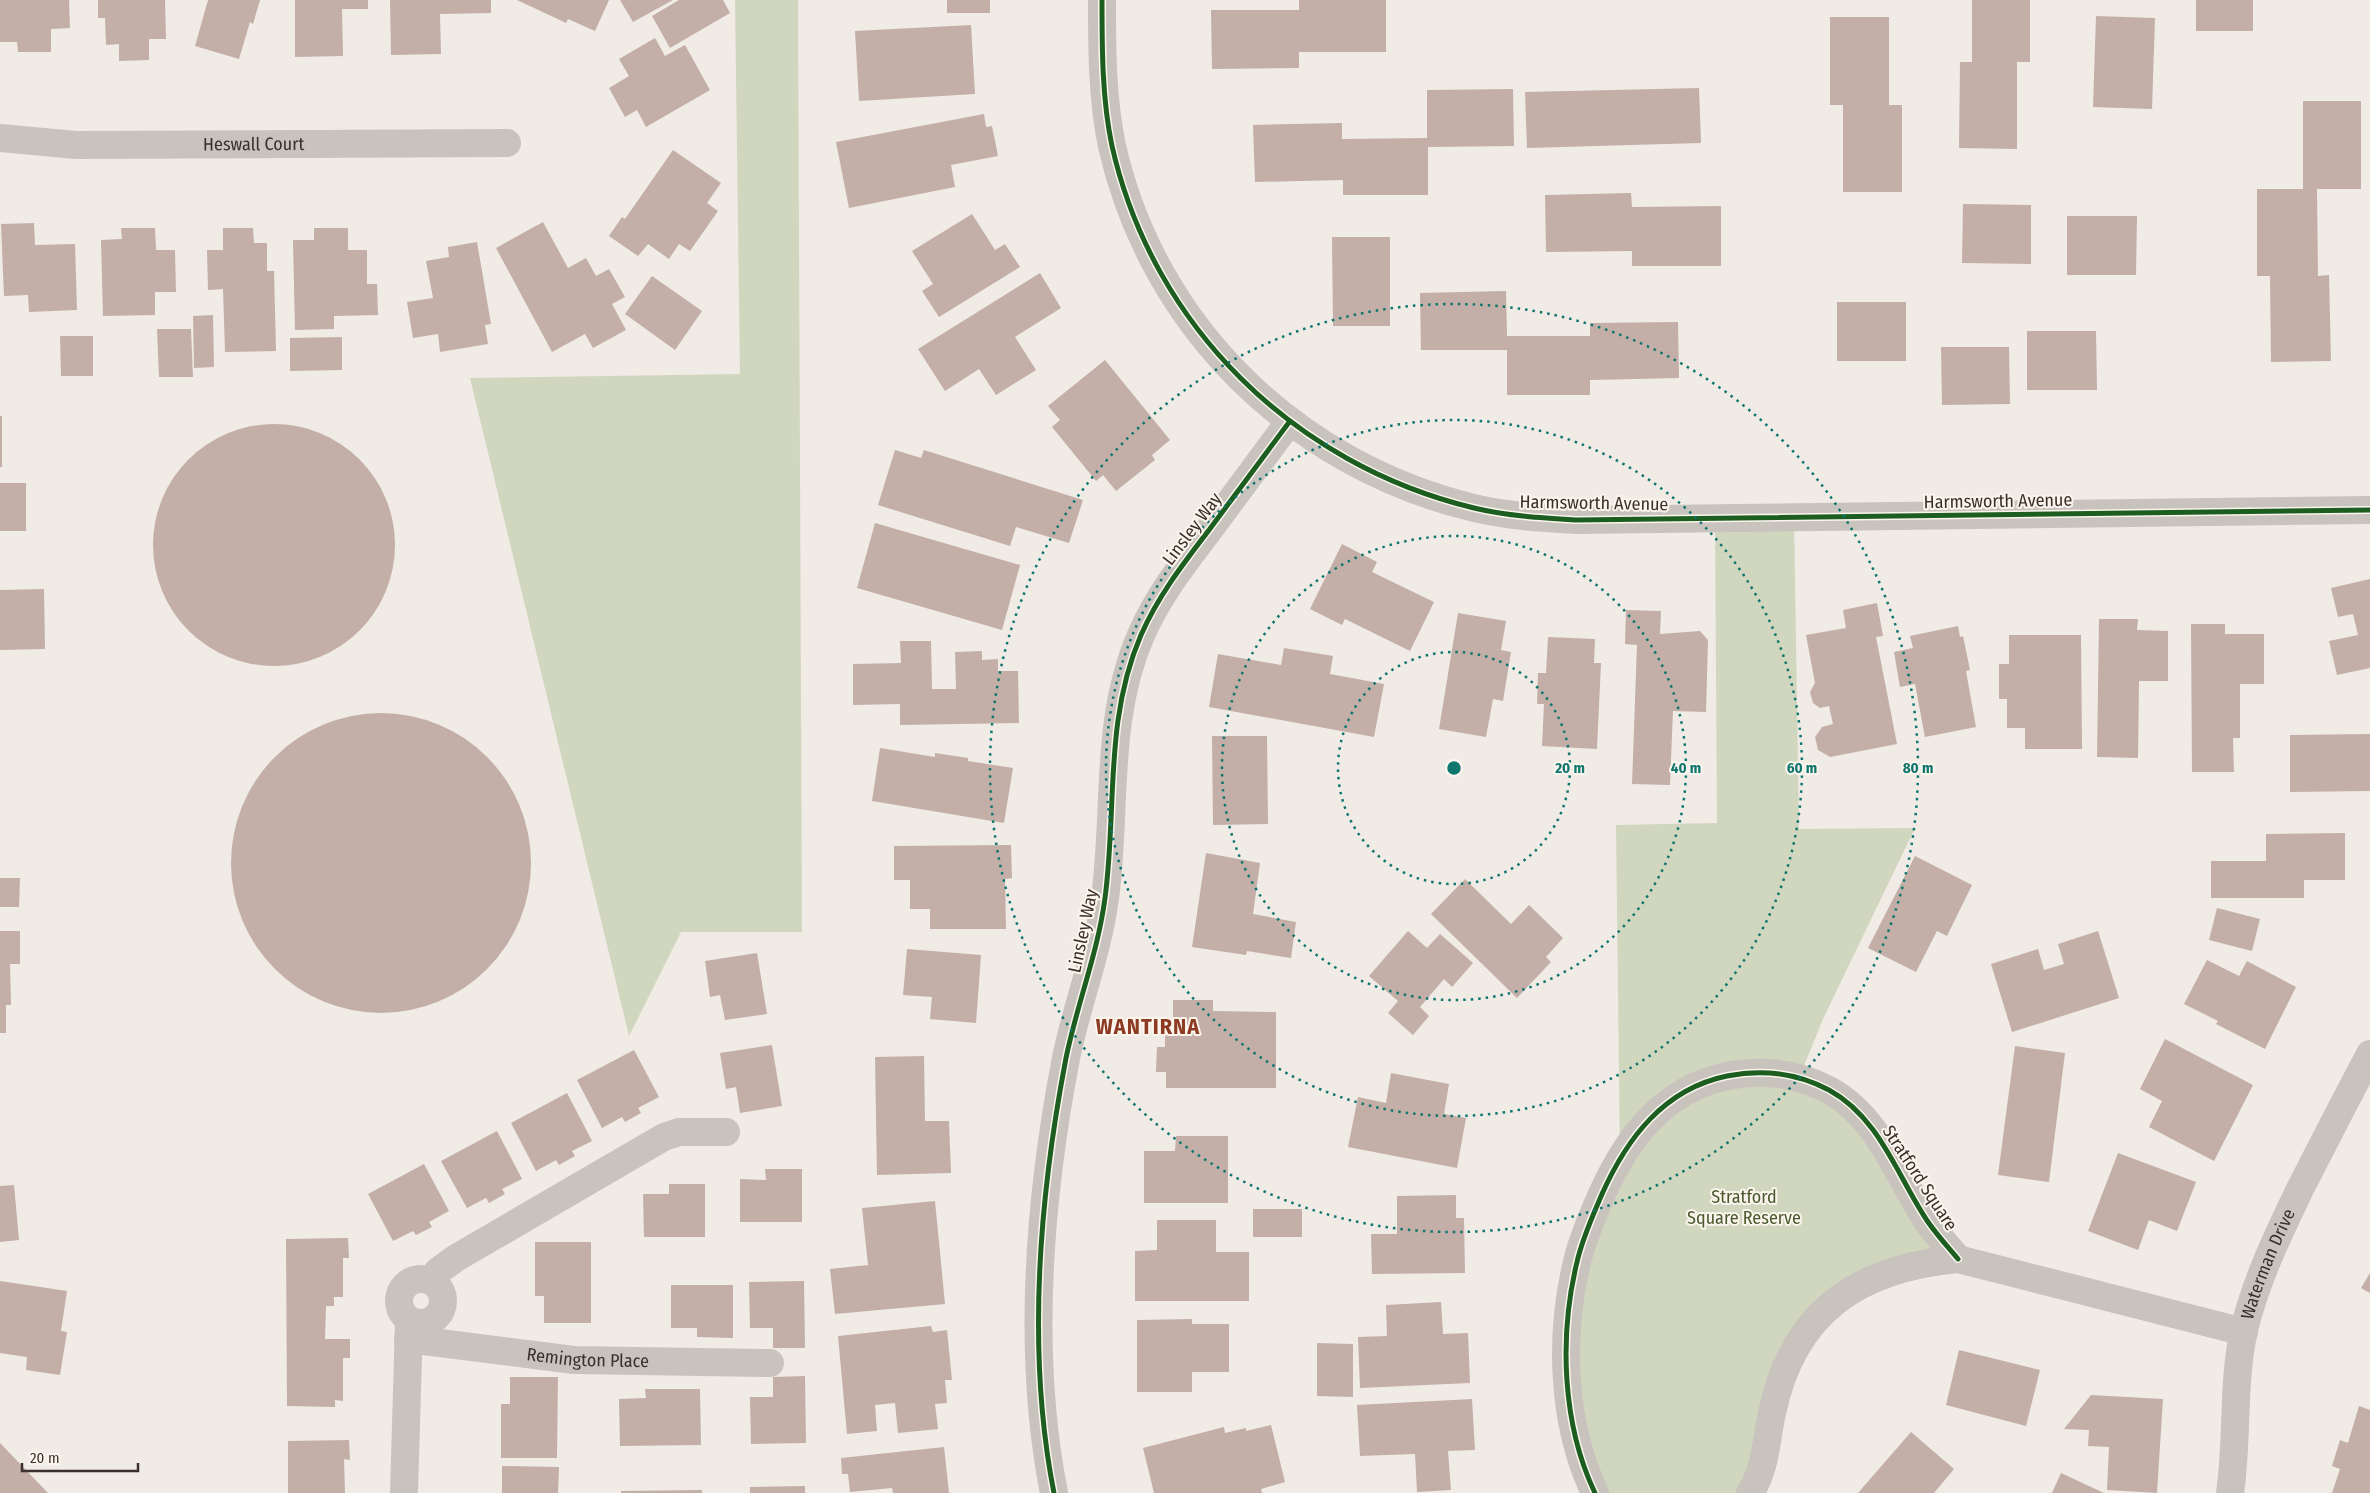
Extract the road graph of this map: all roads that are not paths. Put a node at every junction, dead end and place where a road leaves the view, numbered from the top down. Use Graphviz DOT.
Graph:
graph roads {
  1 [pos="1102,0"];
  2 [pos="0,138"];
  3 [pos="507,143"];
  4 [pos="1290,421"];
  5 [pos="2370,510"];
  6 [pos="2370,1054"];
  7 [pos="726,1132"];
  8 [pos="1958,1259"];
  9 [pos="409,1329"];
  10 [pos="2244,1332"];
  11 [pos="770,1363"];
  12 [pos="404,1493"];
  13 [pos="1054,1493"];
  14 [pos="1595,1493"];
  15 [pos="1750,1493"];
  16 [pos="2230,1493"];
  1 -- 4 [label="street, Harmsworth Avenue"];
  2 -- 3 [label="street, Heswall Court"];
  4 -- 5 [label="street, Harmsworth Avenue"];
  4 -- 13 [label="street, Linsley Way"];
  6 -- 10 [label="street, Waterman Drive"];
  7 -- 9 [label="street"];
  8 -- 10 [label="street, Stratford Square"];
  8 -- 14 [label="street, Stratford Square"];
  8 -- 15 [label="street, Stratford Square"];
  9 -- 11 [label="street, Remington Place"];
  9 -- 12 [label="street"];
  10 -- 16 [label="street, Waterman Drive"];
}
